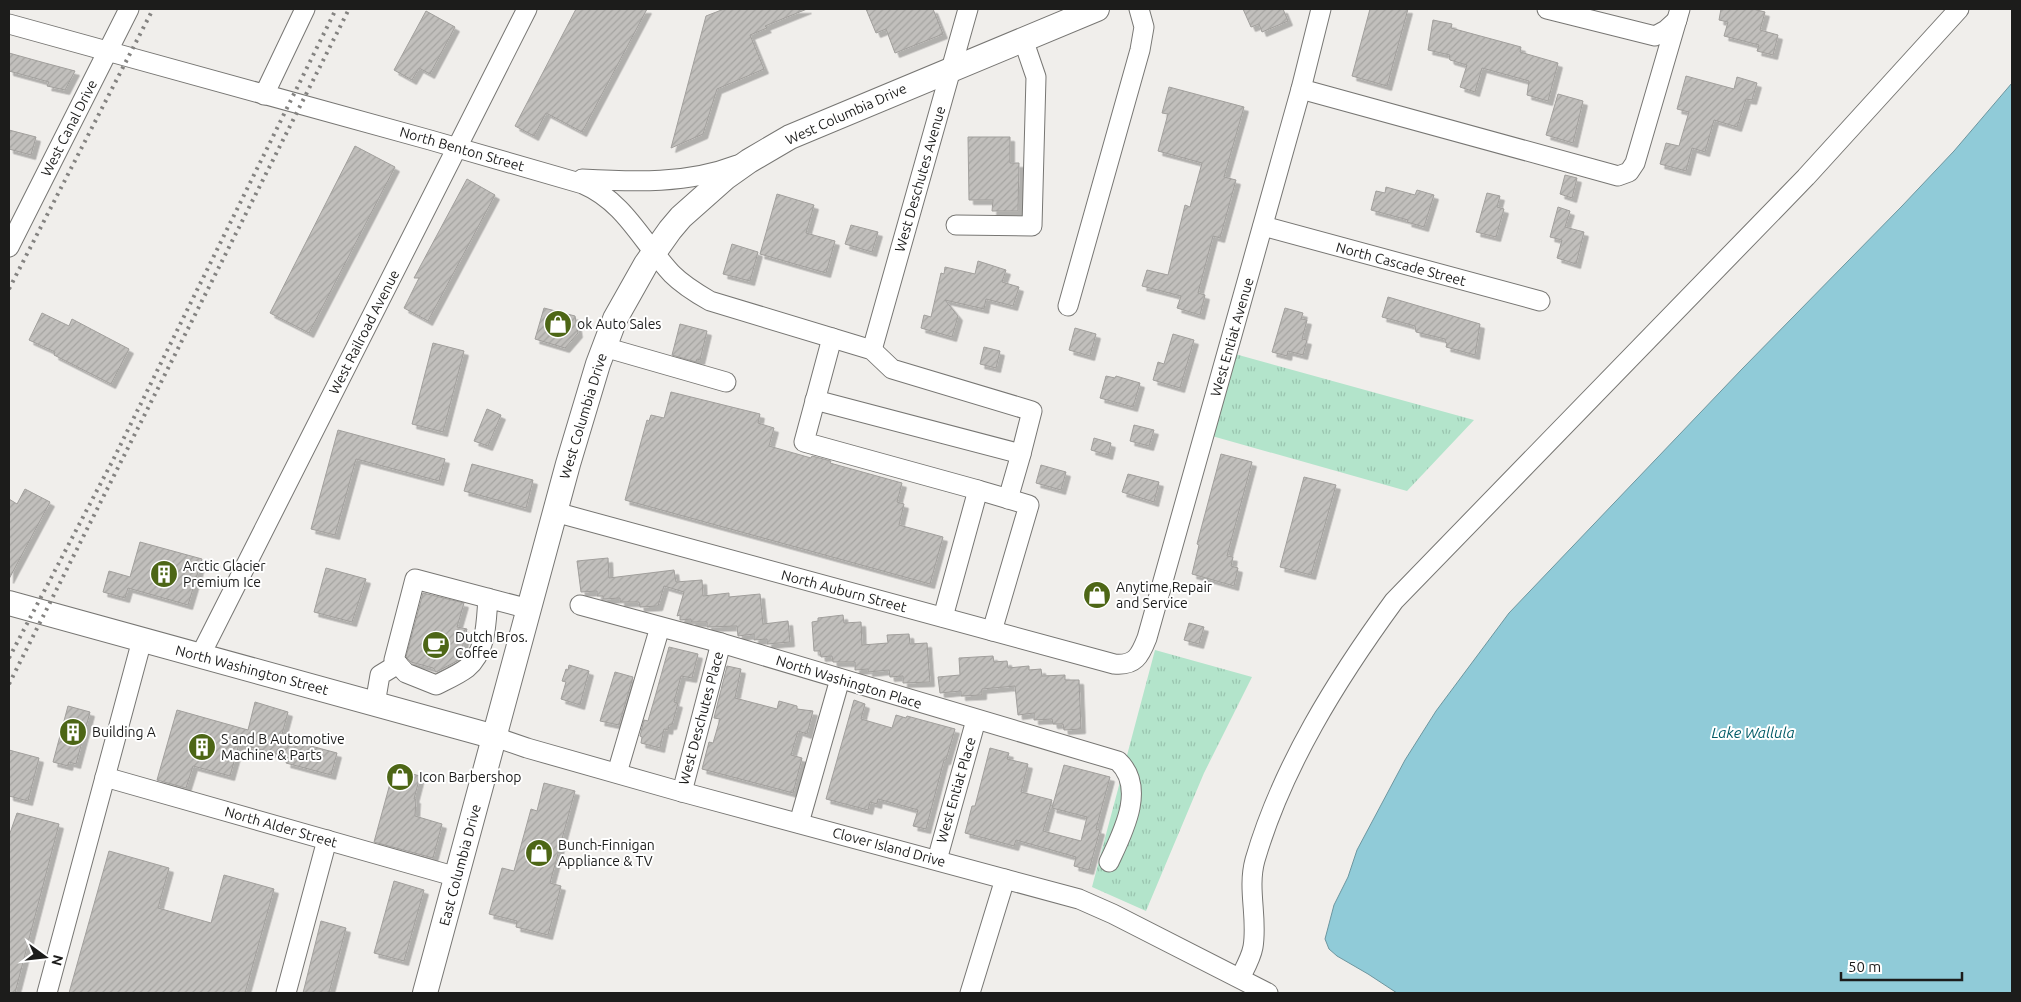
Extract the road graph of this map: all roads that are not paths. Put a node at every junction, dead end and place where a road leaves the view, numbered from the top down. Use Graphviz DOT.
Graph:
graph roads {
  1 [pos="129,9"];
  2 [pos="305,9"];
  3 [pos="527,9"];
  4 [pos="968,9"];
  5 [pos="1097,9"];
  6 [pos="1139,9"];
  7 [pos="1322,9"];
  8 [pos="1547,9"];
  9 [pos="1959,9"];
  10 [pos="1678,14"];
  11 [pos="9,24"];
  12 [pos="1023,39"];
  13 [pos="107,52"];
  14 [pos="952,69"];
  15 [pos="1301,89"];
  16 [pos="264,95"];
  17 [pos="457,147"];
  18 [pos="749,161"];
  19 [pos="566,178"];
  20 [pos="956,225"];
  21 [pos="1263,226"];
  22 [pos="9,247"];
  23 [pos="655,251"];
  24 [pos="1540,301"];
  25 [pos="1068,306"];
  26 [pos="832,338"];
  27 [pos="604,348"];
  28 [pos="872,350"];
  29 [pos="726,382"];
  30 [pos="815,400"];
  31 [pos="1021,454"];
  32 [pos="978,490"];
  33 [pos="1008,499"];
  34 [pos="555,512"];
  35 [pos="488,598"];
  36 [pos="9,604"];
  37 [pos="580,604"];
  38 [pos="529,609"];
  39 [pos="943,617"];
  40 [pos="660,627"];
  41 [pos="992,631"];
  42 [pos="142,640"];
  43 [pos="721,644"];
  44 [pos="200,656"];
  45 [pos="1133,661"];
  46 [pos="398,664"];
  47 [pos="840,679"];
  48 [pos="375,704"];
  49 [pos="976,720"];
  50 [pos="495,736"];
  51 [pos="617,774"];
  52 [pos="105,777"];
  53 [pos="682,792"];
  54 [pos="799,823"];
  55 [pos="328,840"];
  56 [pos="936,860"];
  57 [pos="1109,862"];
  58 [pos="457,877"];
  59 [pos="1005,879"];
  60 [pos="1240,978"];
  61 [pos="47,993"];
  62 [pos="286,993"];
  63 [pos="425,993"];
  64 [pos="970,993"];
  65 [pos="1268,993"];
  1 -- 13 [label="street, West Canal Drive"];
  2 -- 16 [label="street"];
  3 -- 17 [label="street, West Railroad Avenue"];
  4 -- 14 [label="street, West Deschutes Avenue"];
  5 -- 12 [label="main road, West Columbia Drive"];
  6 -- 25 [label="street"];
  7 -- 15 [label="street, West Entiat Avenue"];
  8 -- 10 [label="street"];
  9 -- 60 [label="street"];
  10 -- 15 [label="street"];
  11 -- 13 [label="street, North Benton Street"];
  12 -- 14 [label="main road, West Columbia Drive"];
  12 -- 20 [label="street"];
  13 -- 16 [label="street, North Benton Street"];
  13 -- 22 [label="street, West Canal Drive"];
  14 -- 18 [label="main road, West Columbia Drive"];
  14 -- 28 [label="street, West Deschutes Avenue"];
  15 -- 21 [label="street, West Entiat Avenue"];
  16 -- 17 [label="street, North Benton Street"];
  17 -- 19 [label="street, North Benton Street"];
  17 -- 44 [label="street, West Railroad Avenue"];
  18 -- 19 [label="street"];
  18 -- 23 [label="main road, West Columbia Drive"];
  19 -- 23 [label="street, North Benton Street"];
  21 -- 24 [label="street, North Cascade Street"];
  21 -- 45 [label="street, West Entiat Avenue"];
  23 -- 26 [label="street, North Benton Street"];
  23 -- 27 [label="main road, West Columbia Drive"];
  26 -- 28 [label="street, North Benton Street"];
  26 -- 30 [label="street"];
  27 -- 29 [label="street"];
  27 -- 34 [label="main road, West Columbia Drive"];
  28 -- 31 [label="street"];
  30 -- 31 [label="street"];
  30 -- 32 [label="street"];
  31 -- 33 [label="street"];
  32 -- 33 [label="street"];
  32 -- 39 [label="street"];
  33 -- 41 [label="street"];
  34 -- 38 [label="main road, West Columbia Drive"];
  34 -- 39 [label="street, North Auburn Street"];
  35 -- 38 [label="street"];
  35 -- 46 [label="street"];
  35 -- 46 [label="street"];
  36 -- 42 [label="main road, North Washington Street"];
  37 -- 40 [label="street, North Washington Place"];
  38 -- 50 [label="main road, West Columbia Drive"];
  39 -- 41 [label="street, North Auburn Street"];
  40 -- 43 [label="street, North Washington Place"];
  40 -- 51 [label="street"];
  41 -- 45 [label="street, North Auburn Street"];
  42 -- 44 [label="main road, North Washington Street"];
  42 -- 52 [label="street"];
  43 -- 47 [label="street, North Washington Place"];
  43 -- 53 [label="street, West Deschutes Place"];
  44 -- 48 [label="main road, North Washington Street"];
  46 -- 48 [label="street"];
  47 -- 49 [label="street, North Washington Place"];
  47 -- 54 [label="street"];
  48 -- 50 [label="main road, North Washington Street"];
  49 -- 56 [label="street, West Entiat Place"];
  49 -- 57 [label="street, North Washington Place"];
  50 -- 51 [label="street, Clover Island Drive"];
  50 -- 58 [label="main road, East Columbia Drive"];
  51 -- 53 [label="street, Clover Island Drive"];
  52 -- 55 [label="street, North Alder Street"];
  52 -- 61 [label="street"];
  53 -- 54 [label="street, Clover Island Drive"];
  54 -- 56 [label="street, Clover Island Drive"];
  55 -- 58 [label="street, North Alder Street"];
  55 -- 62 [label="street"];
  56 -- 59 [label="street, Clover Island Drive"];
  58 -- 63 [label="main road, East Columbia Drive"];
  59 -- 60 [label="street, Clover Island Drive"];
  59 -- 64 [label="street"];
  60 -- 65 [label="street, Clover Island Drive"];
}
